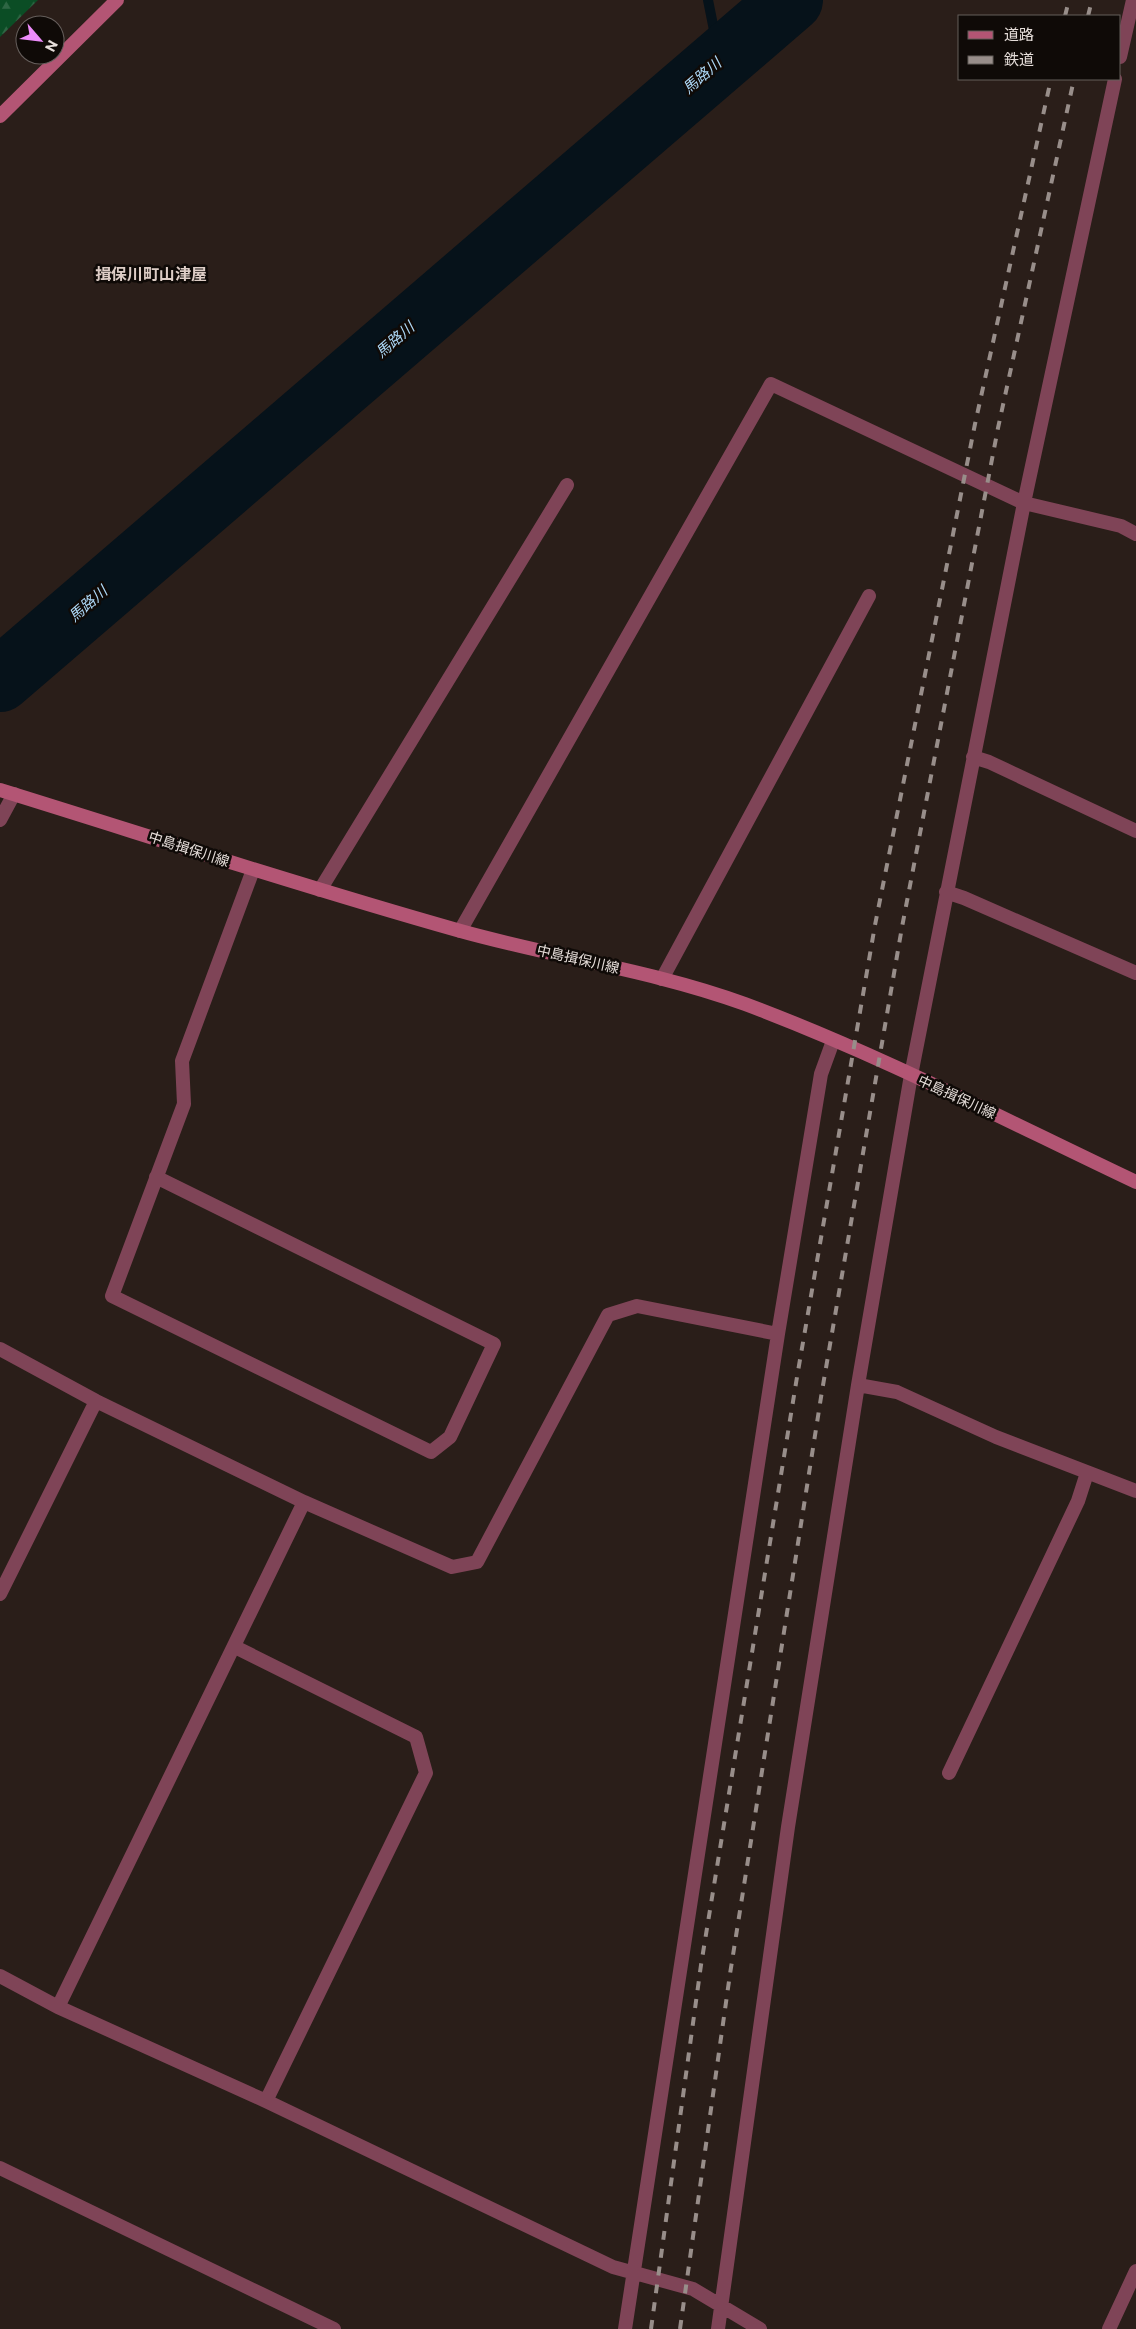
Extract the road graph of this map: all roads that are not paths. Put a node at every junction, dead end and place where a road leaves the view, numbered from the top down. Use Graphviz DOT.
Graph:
graph roads {
  1 [pos="117,0"];
  2 [pos="1133,0"];
  3 [pos="1121,53"];
  4 [pos="1114,80"];
  5 [pos="0,116"];
  6 [pos="567,485"];
  7 [pos="1024,503"];
  8 [pos="1136,534"];
  9 [pos="869,596"];
  10 [pos="973,757"];
  11 [pos="0,790"];
  12 [pos="14,794"];
  13 [pos="0,820"];
  14 [pos="1136,831"];
  15 [pos="253,870"];
  16 [pos="320,890"];
  17 [pos="946,892"];
  18 [pos="460,931"];
  19 [pos="1136,973"];
  20 [pos="662,979"];
  21 [pos="832,1041"];
  22 [pos="911,1075"];
  23 [pos="156,1177"];
  24 [pos="1136,1182"];
  25 [pos="778,1334"];
  26 [pos="0,1349"];
  27 [pos="858,1385"];
  28 [pos="96,1401"];
  29 [pos="1087,1473"];
  30 [pos="1136,1491"];
  31 [pos="304,1502"];
  32 [pos="0,1594"];
  33 [pos="235,1647"];
  34 [pos="950,1773"];
  35 [pos="0,1976"];
  36 [pos="58,2007"];
  37 [pos="266,2101"];
  38 [pos="0,2168"];
  39 [pos="1136,2271"];
  40 [pos="633,2274"];
  41 [pos="721,2306"];
  42 [pos="334,2329"];
  43 [pos="626,2329"];
  44 [pos="718,2329"];
  45 [pos="760,2329"];
  46 [pos="1109,2329"];
  1 -- 5 [label="main road"];
  2 -- 3 [label="street"];
  4 -- 7 [label="street"];
  6 -- 16 [label="street"];
  7 -- 8 [label="street"];
  7 -- 10 [label="street"];
  7 -- 18 [label="street"];
  9 -- 20 [label="street"];
  10 -- 14 [label="street"];
  10 -- 17 [label="street"];
  11 -- 12 [label="main road, 中島揖保川線"];
  12 -- 13 [label="street"];
  12 -- 15 [label="main road, 中島揖保川線"];
  15 -- 16 [label="main road, 中島揖保川線"];
  15 -- 23 [label="street"];
  16 -- 18 [label="main road, 中島揖保川線"];
  17 -- 19 [label="street"];
  17 -- 22 [label="street"];
  18 -- 20 [label="main road, 中島揖保川線"];
  20 -- 21 [label="main road, 中島揖保川線"];
  21 -- 22 [label="main road, 中島揖保川線"];
  21 -- 25 [label="street"];
  22 -- 24 [label="main road, 中島揖保川線"];
  22 -- 27 [label="street"];
  23 -- 23 [label="street"];
  25 -- 31 [label="street"];
  25 -- 40 [label="street"];
  26 -- 28 [label="street"];
  27 -- 29 [label="street"];
  27 -- 41 [label="street"];
  28 -- 31 [label="street"];
  28 -- 32 [label="street"];
  29 -- 30 [label="street"];
  29 -- 34 [label="street"];
  31 -- 33 [label="street"];
  33 -- 36 [label="street"];
  33 -- 37 [label="street"];
  35 -- 36 [label="street"];
  36 -- 37 [label="street"];
  37 -- 40 [label="street"];
  38 -- 42 [label="street"];
  39 -- 46 [label="street"];
  40 -- 41 [label="street"];
  40 -- 43 [label="street"];
  41 -- 44 [label="street"];
  41 -- 45 [label="street"];
}
